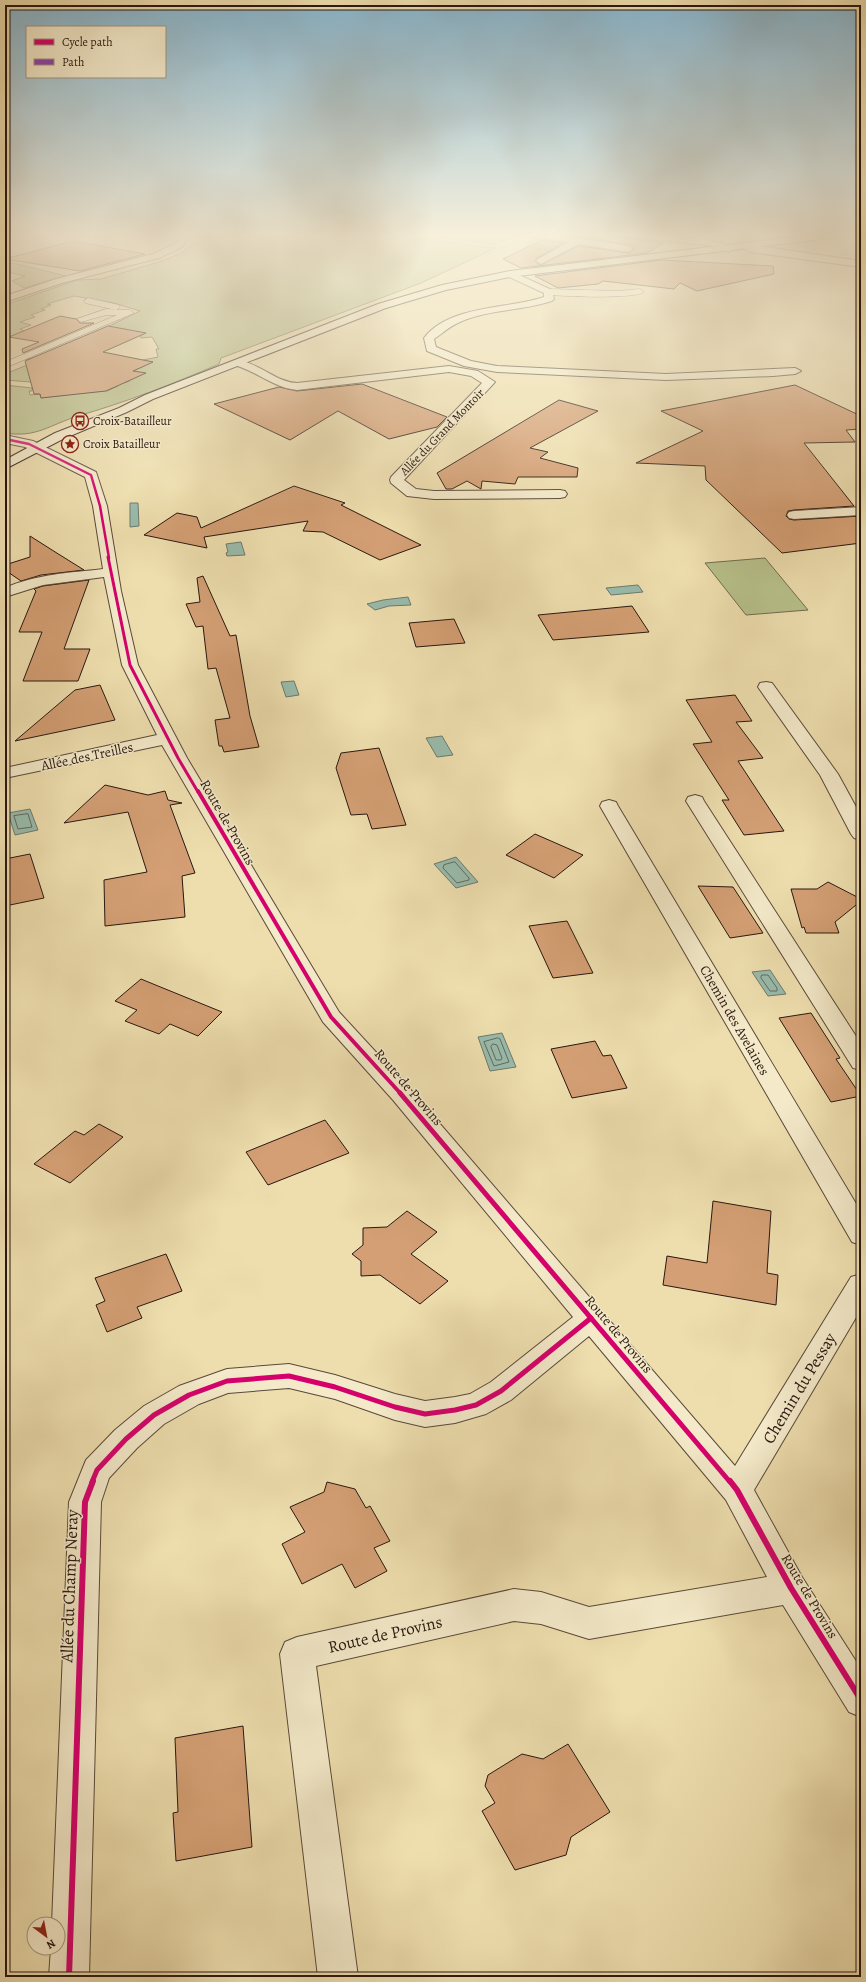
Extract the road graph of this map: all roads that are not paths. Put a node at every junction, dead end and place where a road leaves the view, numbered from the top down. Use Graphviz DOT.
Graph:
graph roads {
  1 [pos="98,326"];
  2 [pos="331,326"];
  3 [pos="446,326"];
  4 [pos="238,362"];
  5 [pos="5,365"];
  6 [pos="794,371"];
  7 [pos="5,439"];
  8 [pos="5,442"];
  9 [pos="22,451"];
  10 [pos="5,465"];
  11 [pos="560,494"];
  12 [pos="861,511"];
  13 [pos="794,515"];
  14 [pos="112,572"];
  15 [pos="5,593"];
  16 [pos="766,687"];
  17 [pos="169,738"];
  18 [pos="5,773"];
  19 [pos="695,801"];
  20 [pos="609,806"];
  21 [pos="861,834"];
  22 [pos="861,1062"];
  23 [pos="861,1235"];
  24 [pos="861,1285"];
  25 [pos="591,1318"];
  26 [pos="737,1490"];
  27 [pos="792,1588"];
  28 [pos="861,1700"];
  29 [pos="69,1977"];
  30 [pos="338,1977"];
  1 -- 5 [label="lane"];
  2 -- 4 [label="street"];
  3 -- 6 [label="street"];
  4 -- 9 [label="street"];
  4 -- 11 [label="street, Allée du Grand Montoir"];
  7 -- 9 [label="street, Route de Provins"];
  8 -- 9 [label="street"];
  9 -- 10 [label="street"];
  9 -- 14 [label="street, Route de Provins"];
  12 -- 13 [label="street"];
  14 -- 15 [label="street"];
  14 -- 17 [label="street, Route de Provins"];
  16 -- 21 [label="street"];
  17 -- 18 [label="street, Allée des Treilles"];
  17 -- 25 [label="street, Route de Provins"];
  19 -- 22 [label="street"];
  20 -- 23 [label="street, Chemin des Avelaines"];
  24 -- 26 [label="street, Chemin du Pessay"];
  25 -- 26 [label="street, Route de Provins"];
  25 -- 29 [label="street, Allée du Champ Neray"];
  26 -- 27 [label="street, Route de Provins"];
  27 -- 28 [label="street, Route de Provins"];
  27 -- 30 [label="street, Route de Provins"];
}
